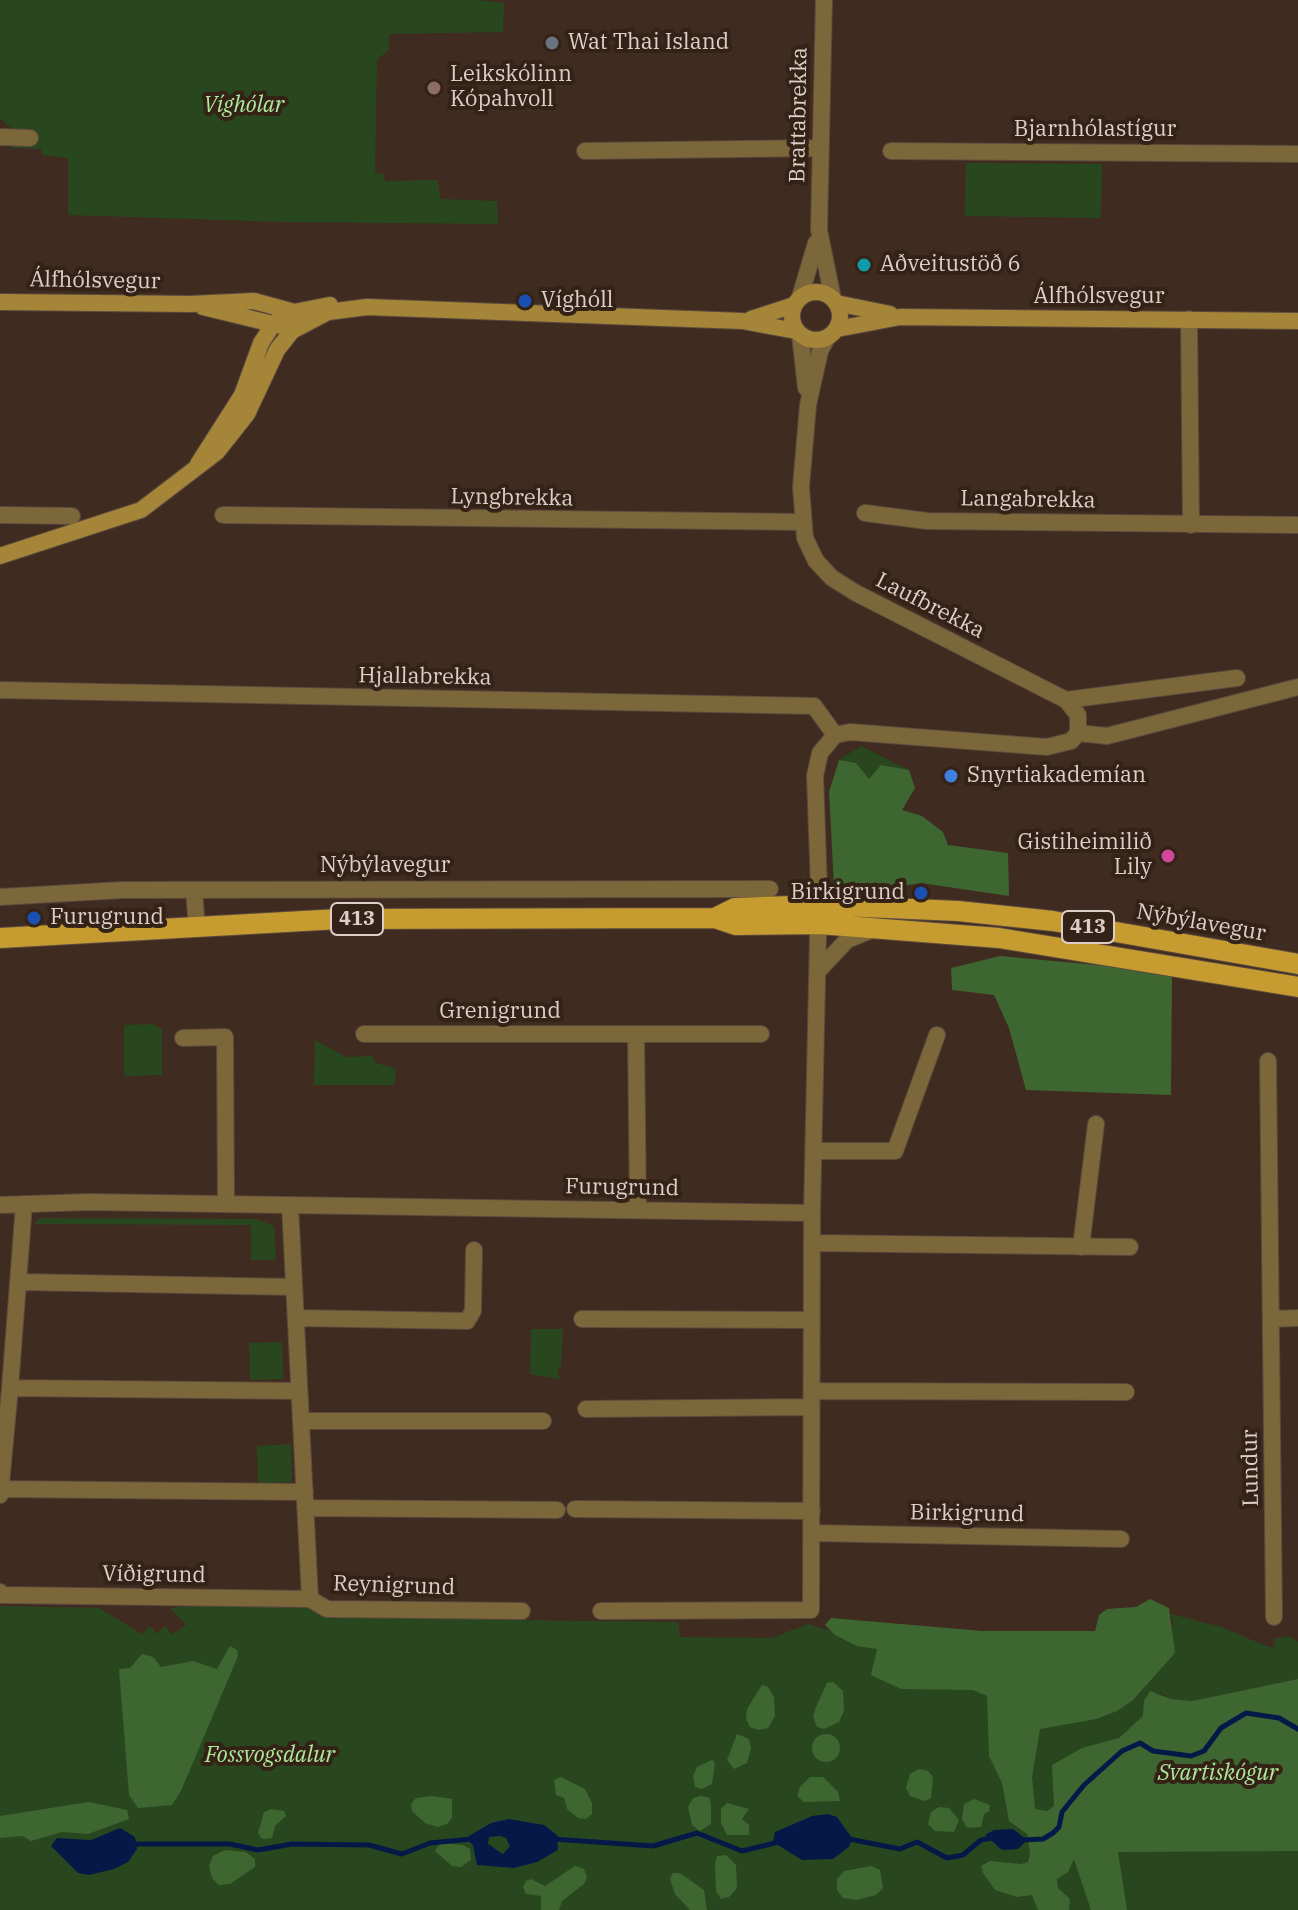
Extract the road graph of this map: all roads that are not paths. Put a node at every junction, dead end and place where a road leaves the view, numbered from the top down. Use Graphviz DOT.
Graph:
graph roads {
  1 [pos="824,0"];
  2 [pos="0,137"];
  3 [pos="30,138"];
  4 [pos="820,148"];
  5 [pos="585,151"];
  6 [pos="891,151"];
  7 [pos="1298,154"];
  8 [pos="819,230"];
  9 [pos="797,301"];
  10 [pos="835,301"];
  11 [pos="0,302"];
  12 [pos="190,304"];
  13 [pos="900,317"];
  14 [pos="1189,319"];
  15 [pos="742,321"];
  16 [pos="1298,321"];
  17 [pos="297,322"];
  18 [pos="274,323"];
  19 [pos="798,333"];
  20 [pos="832,334"];
  21 [pos="808,405"];
  22 [pos="197,467"];
  23 [pos="865,513"];
  24 [pos="0,515"];
  25 [pos="223,515"];
  26 [pos="72,516"];
  27 [pos="802,522"];
  28 [pos="1191,525"];
  29 [pos="1298,525"];
  30 [pos="0,556"];
  31 [pos="1237,678"];
  32 [pos="1298,687"];
  33 [pos="0,690"];
  34 [pos="1066,700"];
  35 [pos="1078,733"];
  36 [pos="835,735"];
  37 [pos="770,889"];
  38 [pos="194,890"];
  39 [pos="0,897"];
  40 [pos="819,914"];
  41 [pos="882,927"];
  42 [pos="197,929"];
  43 [pos="0,938"];
  44 [pos="1298,964"];
  45 [pos="819,970"];
  46 [pos="1298,987"];
  47 [pos="364,1034"];
  48 [pos="636,1034"];
  49 [pos="761,1034"];
  50 [pos="937,1035"];
  51 [pos="183,1038"];
  52 [pos="1268,1061"];
  53 [pos="1096,1124"];
  54 [pos="814,1151"];
  55 [pos="24,1204"];
  56 [pos="226,1204"];
  57 [pos="0,1205"];
  58 [pos="290,1205"];
  59 [pos="638,1210"];
  60 [pos="812,1213"];
  61 [pos="812,1243"];
  62 [pos="1081,1247"];
  63 [pos="1130,1247"];
  64 [pos="474,1250"];
  65 [pos="20,1282"];
  66 [pos="294,1287"];
  67 [pos="296,1318"];
  68 [pos="1298,1318"];
  69 [pos="582,1319"];
  70 [pos="1271,1319"];
  71 [pos="812,1320"];
  72 [pos="10,1388"];
  73 [pos="299,1391"];
  74 [pos="1126,1392"];
  75 [pos="812,1399"];
  76 [pos="586,1409"];
  77 [pos="301,1421"];
  78 [pos="543,1421"];
  79 [pos="0,1492"];
  80 [pos="305,1500"];
  81 [pos="575,1509"];
  82 [pos="557,1510"];
  83 [pos="812,1511"];
  84 [pos="812,1533"];
  85 [pos="1121,1539"];
  86 [pos="0,1592"];
  87 [pos="310,1599"];
  88 [pos="522,1611"];
  89 [pos="601,1611"];
  90 [pos="1274,1617"];
  1 -- 4 [label="street, Brattabrekka"];
  2 -- 3 [label="street"];
  4 -- 5 [label="street"];
  4 -- 8 [label="street, Brattabrekka"];
  6 -- 7 [label="street, Bjarnhólastígur"];
  8 -- 9 [label="street, Brattabrekka"];
  8 -- 10 [label="street, Brattabrekka"];
  9 -- 10 [label="street"];
  9 -- 15 [label="street, Álfhólsvegur"];
  9 -- 19 [label="street"];
  10 -- 13 [label="street, Álfhólsvegur"];
  10 -- 20 [label="street"];
  11 -- 12 [label="street, Álfhólsvegur"];
  12 -- 17 [label="street, Álfhólsvegur"];
  12 -- 18 [label="street, Álfhólsvegur"];
  13 -- 14 [label="street, Álfhólsvegur"];
  13 -- 20 [label="street, Álfhólsvegur"];
  14 -- 16 [label="street, Álfhólsvegur"];
  14 -- 28 [label="street"];
  15 -- 17 [label="street, Álfhólsvegur"];
  15 -- 19 [label="street, Álfhólsvegur"];
  17 -- 18 [label="street, Álfhólsvegur"];
  17 -- 22 [label="street"];
  18 -- 22 [label="street"];
  19 -- 20 [label="street"];
  19 -- 21 [label="street"];
  20 -- 21 [label="street"];
  21 -- 27 [label="street"];
  22 -- 30 [label="street"];
  23 -- 28 [label="street, Langabrekka"];
  24 -- 26 [label="street"];
  25 -- 27 [label="street, Lyngbrekka"];
  27 -- 34 [label="street, Laufbrekka"];
  28 -- 29 [label="street, Langabrekka"];
  31 -- 34 [label="street"];
  32 -- 35 [label="street"];
  33 -- 36 [label="street, Hjallabrekka"];
  34 -- 35 [label="street"];
  35 -- 36 [label="street"];
  36 -- 40 [label="street"];
  37 -- 38 [label="street, Nýbýlavegur"];
  38 -- 39 [label="street, Nýbýlavegur"];
  38 -- 42 [label="street"];
  40 -- 41 [label="main road, Nýbýlavegur / 413"];
  40 -- 42 [label="main road, Nýbýlavegur / 413"];
  40 -- 44 [label="main road, Nýbýlavegur / 413"];
  40 -- 45 [label="street"];
  41 -- 45 [label="street"];
  41 -- 46 [label="main road, Nýbýlavegur / 413"];
  42 -- 43 [label="main road, Nýbýlavegur / 413"];
  45 -- 54 [label="street"];
  47 -- 48 [label="street, Grenigrund"];
  48 -- 49 [label="street, Grenigrund"];
  48 -- 59 [label="street"];
  50 -- 54 [label="street"];
  51 -- 56 [label="street"];
  52 -- 70 [label="street, Lundur"];
  53 -- 62 [label="street"];
  54 -- 60 [label="street"];
  55 -- 56 [label="street, Furugrund"];
  55 -- 57 [label="street, Furugrund"];
  55 -- 65 [label="street"];
  56 -- 58 [label="street, Furugrund"];
  58 -- 59 [label="street, Furugrund"];
  58 -- 66 [label="street, Reynigrund"];
  59 -- 60 [label="street, Furugrund"];
  60 -- 61 [label="street"];
  61 -- 62 [label="street"];
  61 -- 71 [label="street"];
  62 -- 63 [label="street"];
  64 -- 67 [label="street"];
  65 -- 66 [label="street"];
  65 -- 72 [label="street"];
  66 -- 67 [label="street, Reynigrund"];
  67 -- 73 [label="street, Reynigrund"];
  68 -- 70 [label="street"];
  69 -- 71 [label="street"];
  70 -- 90 [label="street, Lundur"];
  71 -- 75 [label="street"];
  72 -- 73 [label="street"];
  72 -- 79 [label="street"];
  73 -- 77 [label="street, Reynigrund"];
  74 -- 75 [label="street"];
  75 -- 76 [label="street"];
  75 -- 83 [label="street"];
  77 -- 78 [label="street"];
  77 -- 80 [label="street, Reynigrund"];
  79 -- 80 [label="street"];
  80 -- 82 [label="street"];
  80 -- 87 [label="street, Reynigrund"];
  81 -- 83 [label="street"];
  83 -- 84 [label="street"];
  84 -- 85 [label="street, Birkigrund"];
  84 -- 89 [label="street"];
  86 -- 87 [label="street, Víðigrund"];
  87 -- 88 [label="street, Reynigrund"];
}
